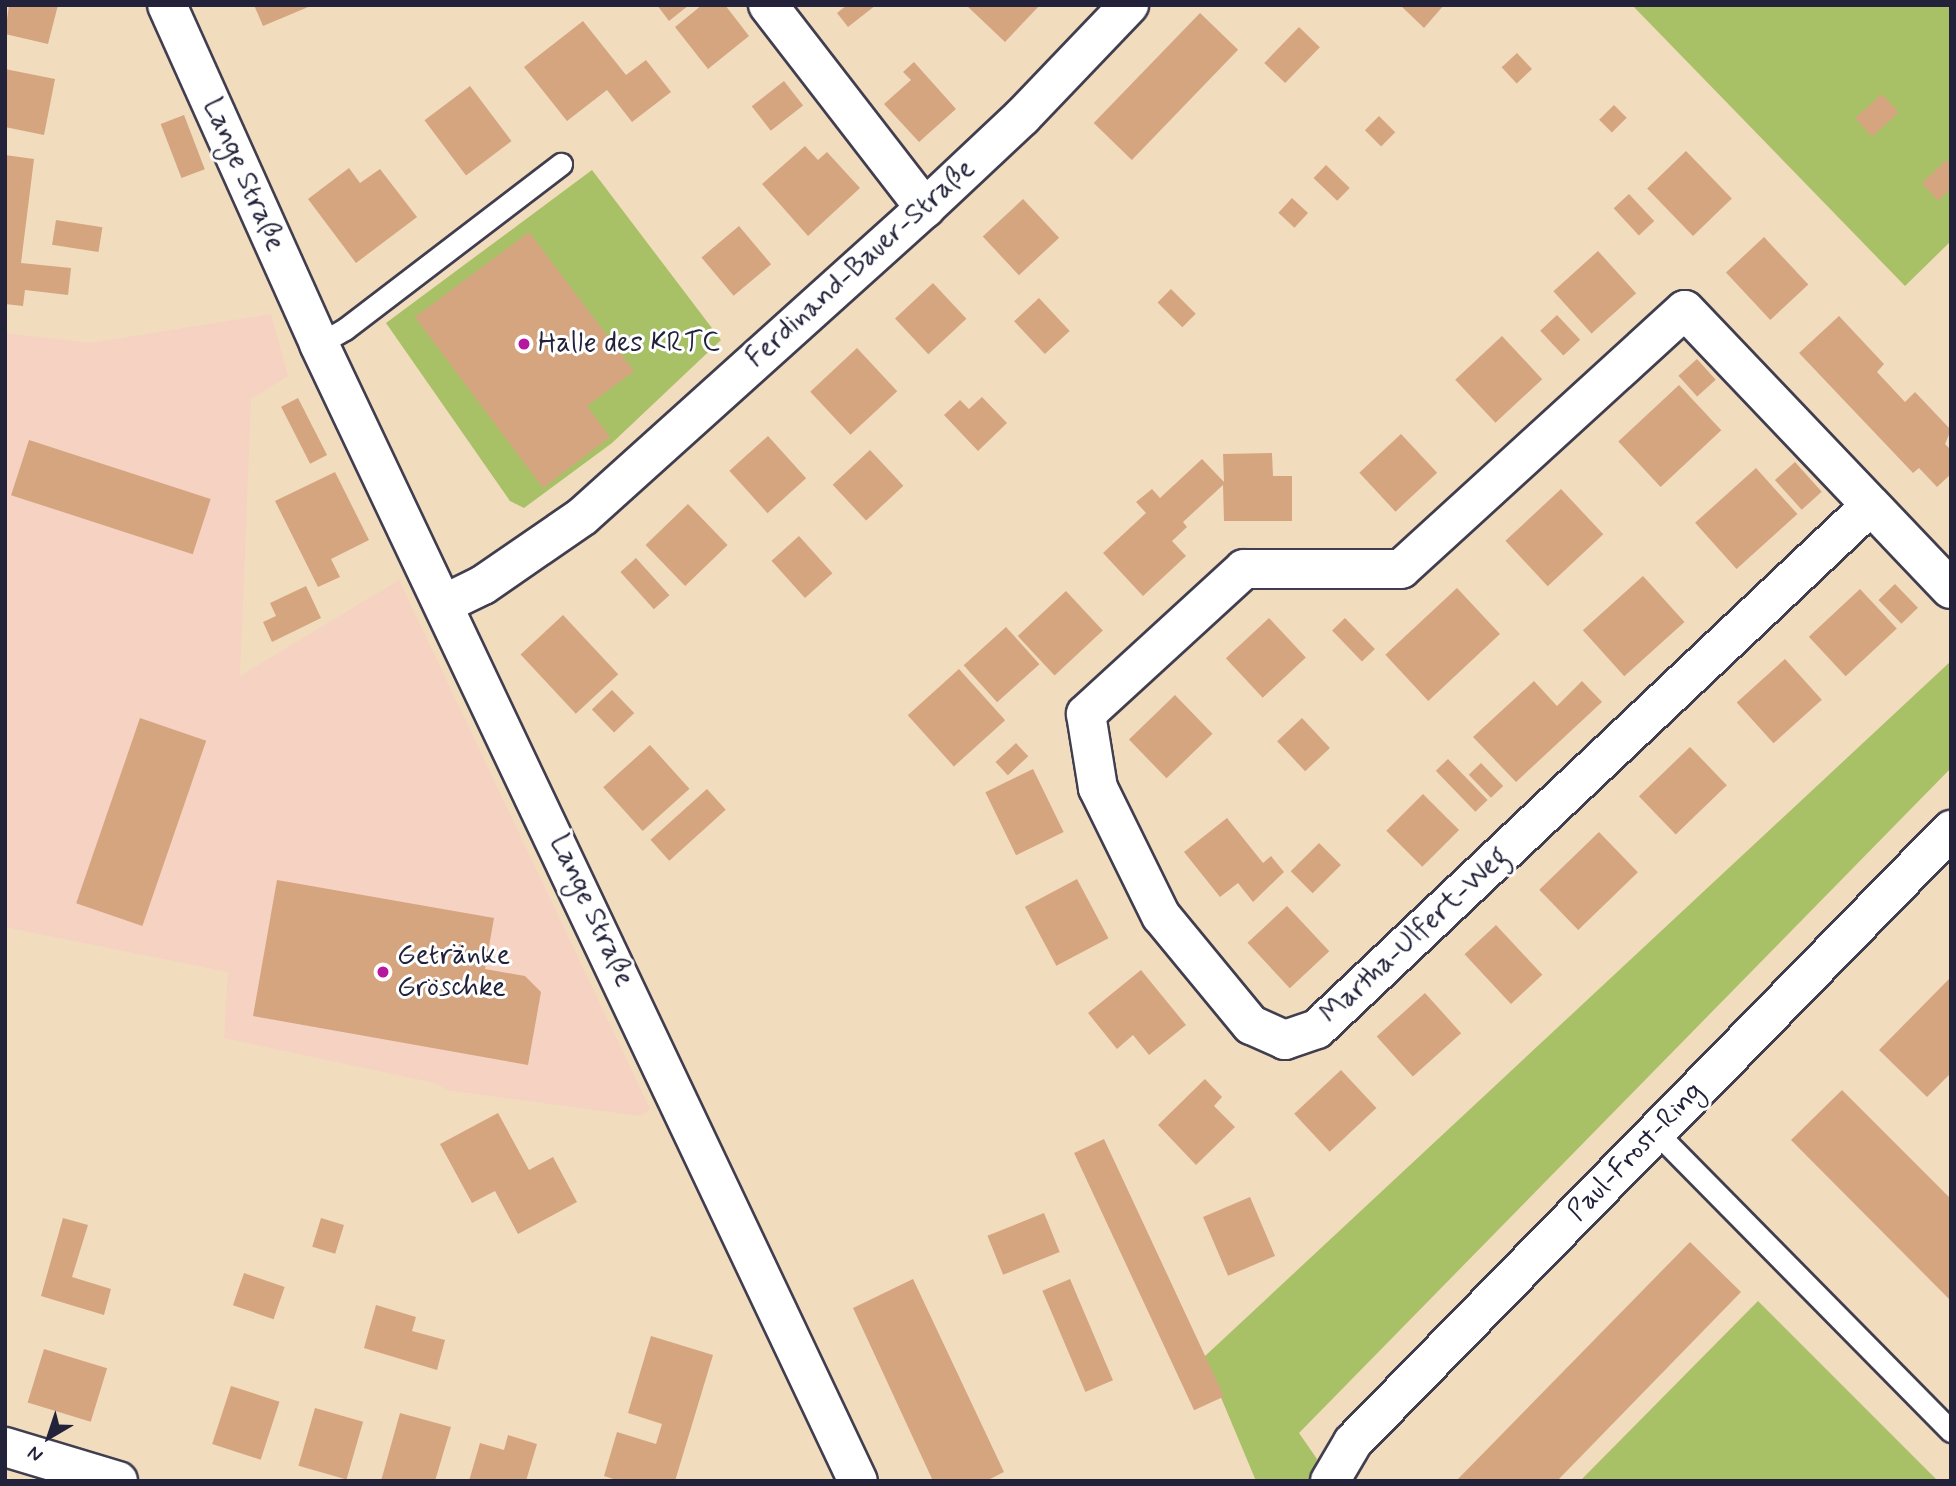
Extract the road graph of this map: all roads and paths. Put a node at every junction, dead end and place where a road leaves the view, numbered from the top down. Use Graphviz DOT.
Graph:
graph roads {
  1 [pos="167,5"];
  2 [pos="768,5"];
  3 [pos="1129,5"];
  4 [pos="561,164"];
  5 [pos="925,208"];
  6 [pos="319,344"];
  7 [pos="1870,506"];
  8 [pos="1951,589"];
  9 [pos="444,604"];
  10 [pos="1951,830"];
  11 [pos="1656,1132"];
  12 [pos="1951,1431"];
  13 [pos="5,1447"];
  14 [pos="118,1481"];
  15 [pos="858,1481"];
  16 [pos="1330,1481"];
  1 -- 6 [label="street, Lange Straße"];
  2 -- 5 [label="street"];
  3 -- 5 [label="street, Ferdinand-Bauer-Straße"];
  4 -- 6 [label="lane"];
  5 -- 9 [label="street, Ferdinand-Bauer-Straße"];
  6 -- 9 [label="street, Lange Straße"];
  7 -- 7 [label="street, Martha-Ulfert-Weg"];
  7 -- 8 [label="street, Martha-Ulfert-Weg"];
  9 -- 15 [label="street, Lange Straße"];
  10 -- 11 [label="street, Paul-Frost-Ring"];
  11 -- 12 [label="lane"];
  11 -- 16 [label="street, Paul-Frost-Ring"];
  13 -- 14 [label="street"];
}
